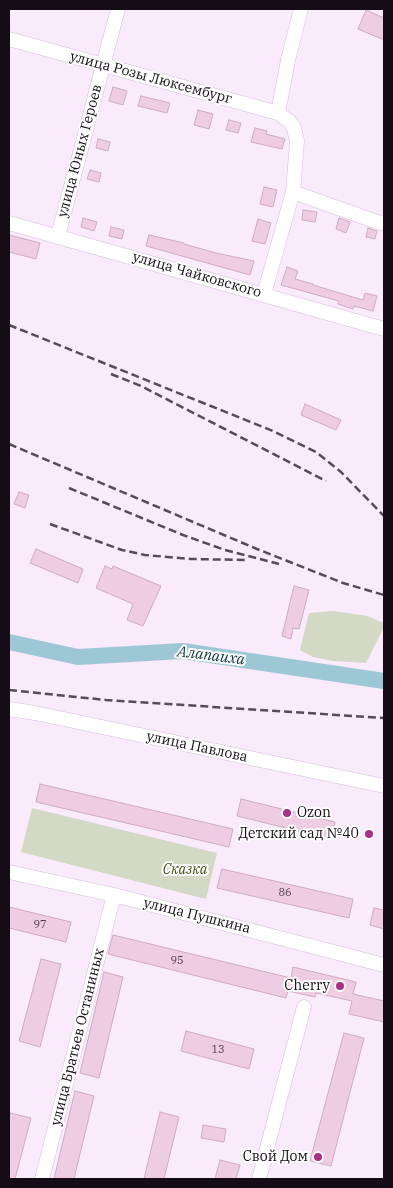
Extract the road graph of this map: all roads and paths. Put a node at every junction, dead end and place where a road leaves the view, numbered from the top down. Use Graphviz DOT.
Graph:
graph roads {
  1 [pos="118,9"];
  2 [pos="301,9"];
  3 [pos="9,39"];
  4 [pos="104,64"];
  5 [pos="278,113"];
  6 [pos="293,192"];
  7 [pos="384,222"];
  8 [pos="9,223"];
  9 [pos="58,236"];
  10 [pos="264,294"];
  11 [pos="384,328"];
  12 [pos="9,709"];
  13 [pos="384,786"];
  14 [pos="9,872"];
  15 [pos="114,895"];
  16 [pos="384,965"];
  17 [pos="304,1007"];
  18 [pos="42,1179"];
  19 [pos="259,1179"];
  1 -- 4 [label="street, улица Юных Героев"];
  2 -- 5 [label="street"];
  3 -- 4 [label="street, улица Розы Люксембург"];
  4 -- 5 [label="street, улица Розы Люксембург"];
  4 -- 9 [label="street, улица Юных Героев"];
  5 -- 6 [label="street, улица Розы Люксембург"];
  6 -- 7 [label="street"];
  6 -- 10 [label="street"];
  8 -- 9 [label="street, улица Чайковского"];
  9 -- 10 [label="street, улица Чайковского"];
  10 -- 11 [label="street, улица Чайковского"];
  12 -- 13 [label="street, улица Павлова"];
  14 -- 15 [label="street, улица Пушкина"];
  15 -- 16 [label="street, улица Пушкина"];
  15 -- 18 [label="street, улица Братьев Останиных"];
  17 -- 19 [label="street"];
}
